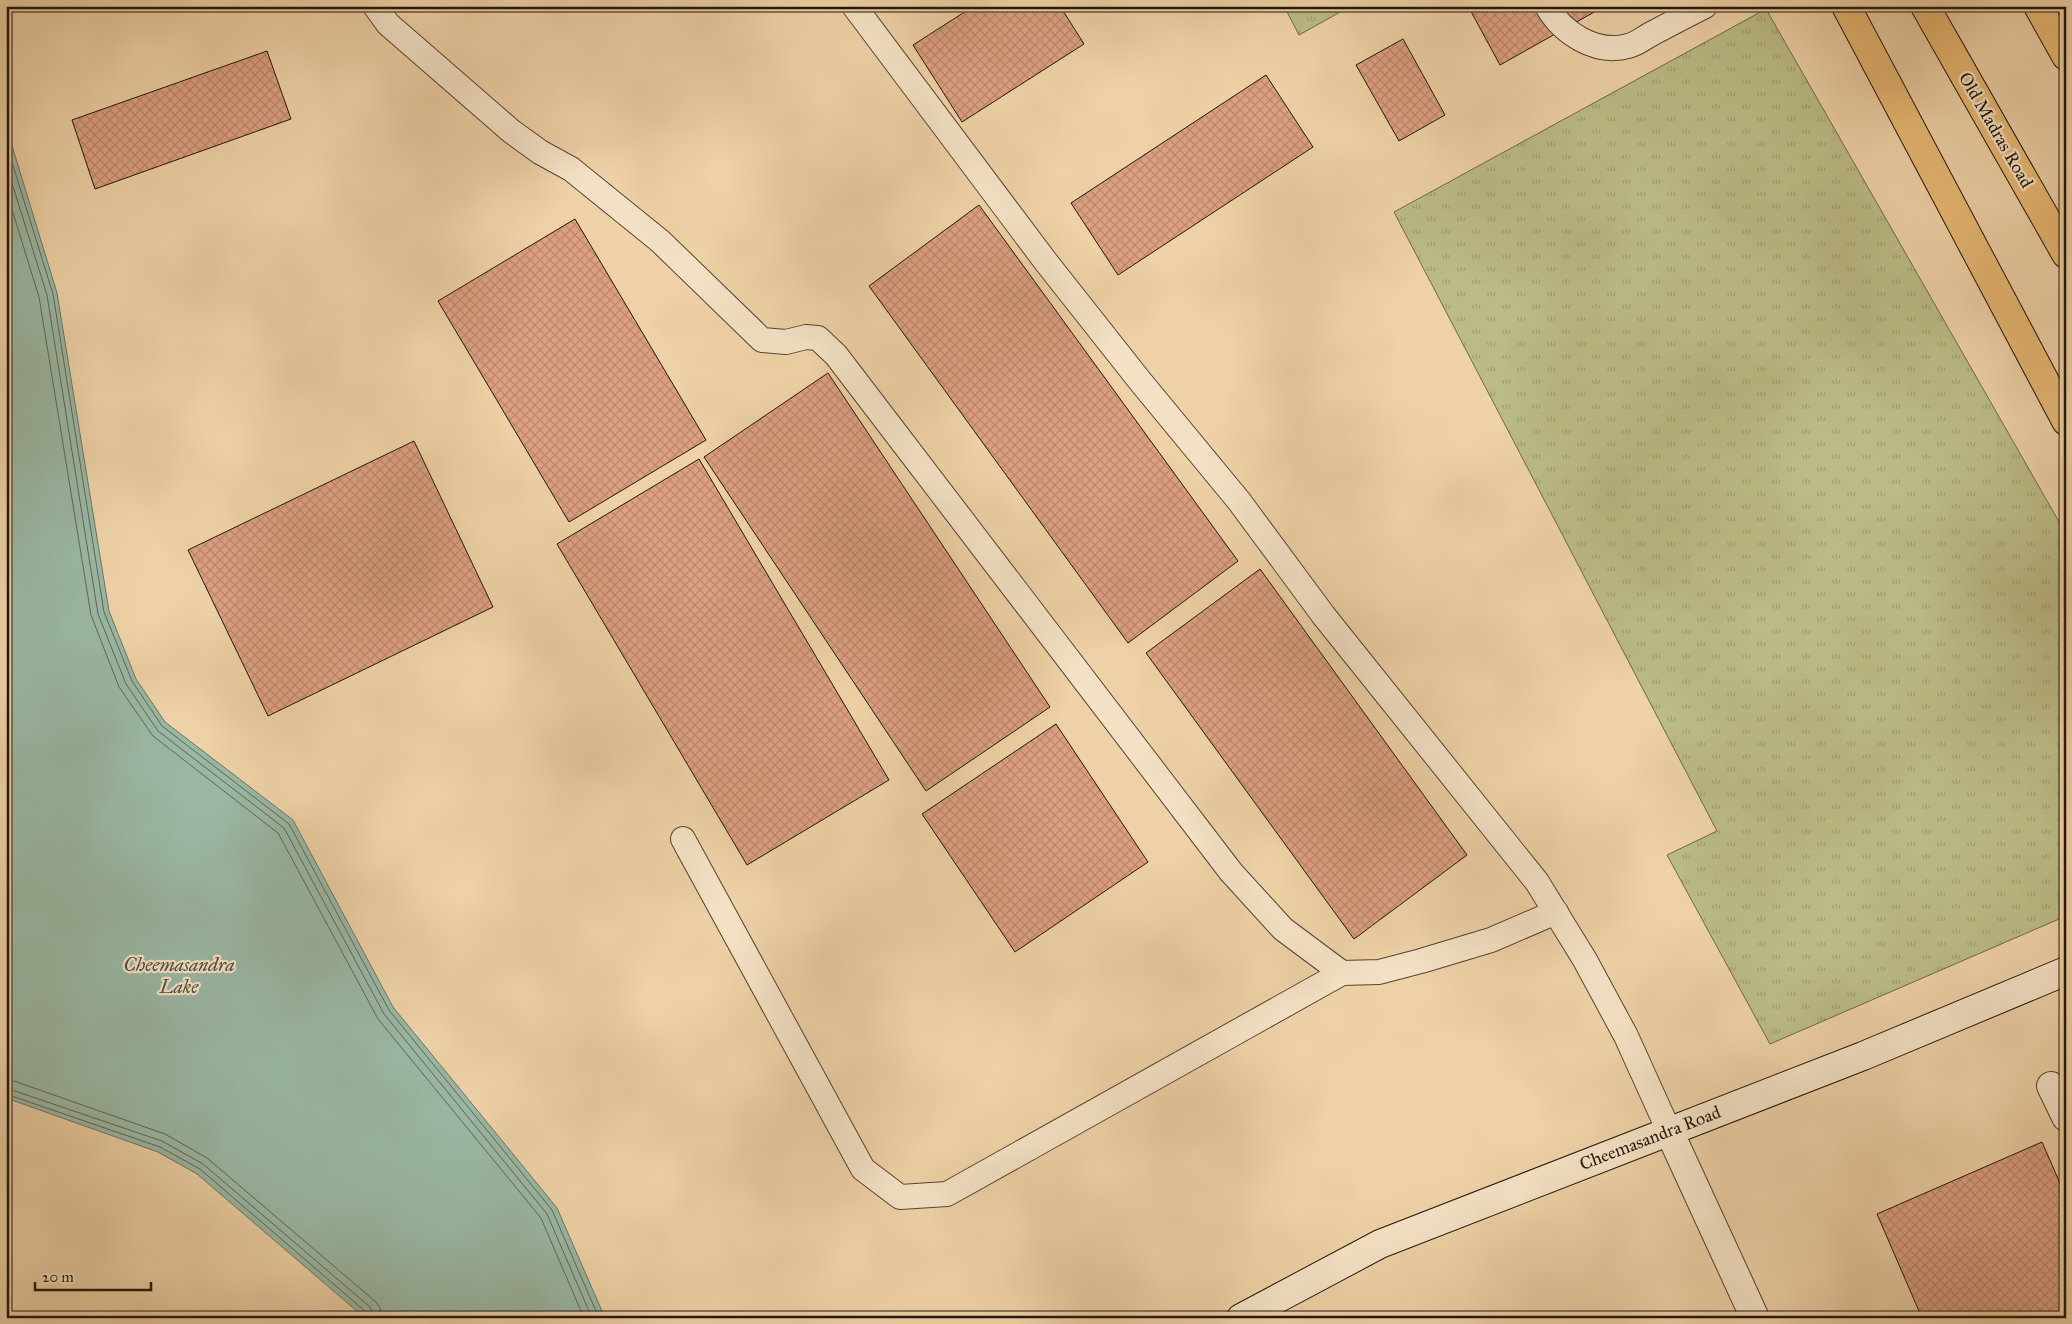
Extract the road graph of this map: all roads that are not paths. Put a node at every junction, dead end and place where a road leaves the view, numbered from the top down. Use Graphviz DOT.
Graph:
graph roads {
  1 [pos="375,6"];
  2 [pos="854,6"];
  3 [pos="1547,6"];
  4 [pos="1704,6"];
  5 [pos="1846,6"];
  6 [pos="1926,6"];
  7 [pos="2038,6"];
  8 [pos="2066,56"];
  9 [pos="2066,254"];
  10 [pos="2066,421"];
  11 [pos="683,839"];
  12 [pos="1556,912"];
  13 [pos="2066,971"];
  14 [pos="1342,973"];
  15 [pos="2051,1086"];
  16 [pos="2066,1117"];
  17 [pos="1670,1131"];
  18 [pos="1276,1309"];
  19 [pos="1241,1318"];
  20 [pos="1755,1318"];
  1 -- 14 [label="lane"];
  2 -- 12 [label="lane"];
  3 -- 4 [label="lane"];
  5 -- 10 [label="main road"];
  6 -- 9 [label="main road, Old Madras Road"];
  7 -- 8 [label="main road"];
  11 -- 14 [label="lane"];
  12 -- 14 [label="lane"];
  12 -- 17 [label="lane"];
  13 -- 17 [label="street, Cheemasandra Road"];
  15 -- 16 [label="street"];
  17 -- 18 [label="street, Cheemasandra Road"];
  17 -- 20 [label="street"];
  18 -- 19 [label="street, Cheemasandra Road"];
}
